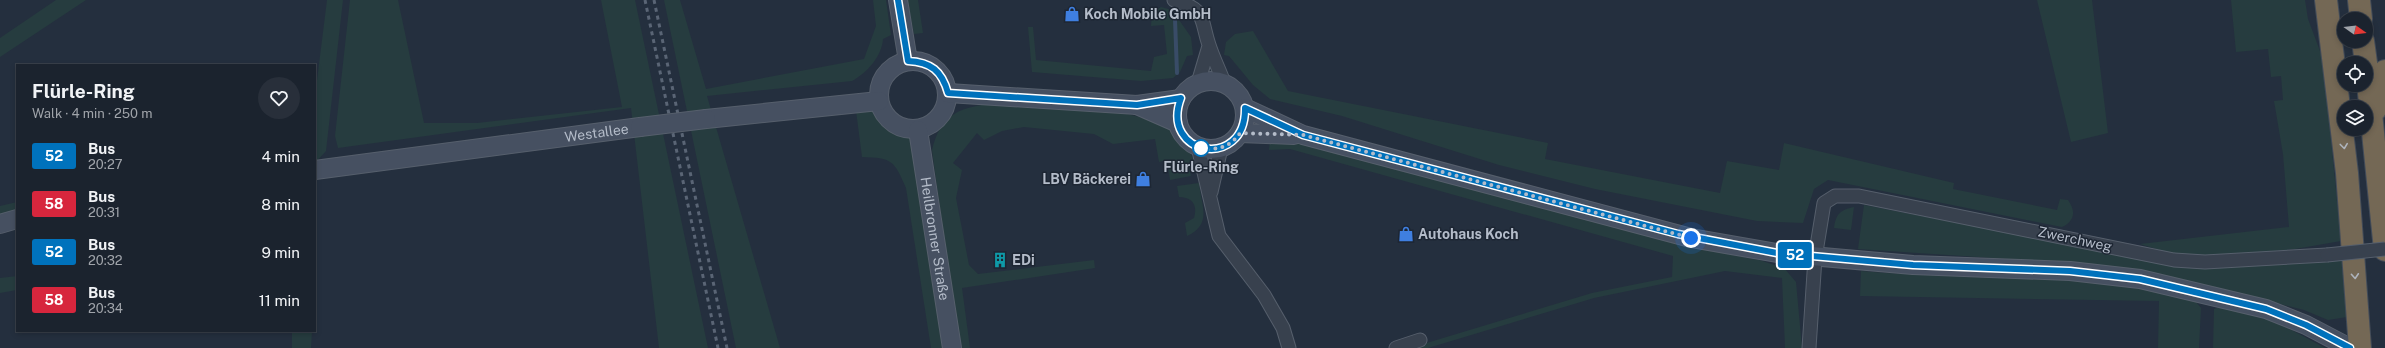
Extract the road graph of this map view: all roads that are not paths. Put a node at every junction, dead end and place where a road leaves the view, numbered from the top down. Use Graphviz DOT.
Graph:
graph roads {
  1 [pos="898,0"];
  2 [pos="1174,0"];
  3 [pos="2326,0"];
  4 [pos="2359,0"];
  5 [pos="2360,12"];
  6 [pos="1209,46"];
  7 [pos="908,61"];
  8 [pos="2385,71"];
  9 [pos="1198,83"];
  10 [pos="1224,83"];
  11 [pos="948,93"];
  12 [pos="1181,98"];
  13 [pos="880,101"];
  14 [pos="1137,105"];
  15 [pos="1245,108"];
  16 [pos="2373,115"];
  17 [pos="1178,123"];
  18 [pos="2373,129"];
  19 [pos="918,130"];
  20 [pos="1240,133"];
  21 [pos="1303,135"];
  22 [pos="1198,147"];
  23 [pos="1221,148"];
  24 [pos="316,170"];
  25 [pos="1210,196"];
  26 [pos="16,219"];
  27 [pos="0,224"];
  28 [pos="2385,249"];
  29 [pos="1815,258"];
  30 [pos="1420,340"];
  31 [pos="952,348"];
  32 [pos="1289,348"];
  33 [pos="1396,348"];
  34 [pos="1809,348"];
  35 [pos="2350,348"];
  36 [pos="2360,348"];
  1 -- 7 [label="main road"];
  2 -- 6 [label="street"];
  3 -- 36 [label="highway, one-way"];
  4 -- 5 [label="highway"];
  6 -- 9 [label="street"];
  6 -- 10 [label="street"];
  7 -- 11 [label="main road"];
  7 -- 13 [label="main road"];
  8 -- 16 [label="highway"];
  9 -- 10 [label="main road"];
  9 -- 12 [label="main road"];
  10 -- 15 [label="main road"];
  11 -- 14 [label="main road"];
  11 -- 19 [label="main road"];
  12 -- 14 [label="main road"];
  12 -- 17 [label="main road"];
  13 -- 19 [label="main road"];
  13 -- 24 [label="main road, Westallee, bridge"];
  14 -- 17 [label="main road"];
  15 -- 20 [label="main road"];
  15 -- 21 [label="main road"];
  17 -- 22 [label="main road"];
  18 -- 28 [label="highway"];
  19 -- 31 [label="main road, Heilbronner Straße"];
  20 -- 21 [label="main road"];
  20 -- 23 [label="main road"];
  21 -- 29 [label="main road"];
  22 -- 23 [label="main road"];
  22 -- 25 [label="street"];
  23 -- 25 [label="street"];
  25 -- 32 [label="street"];
  26 -- 27 [label="main road"];
  28 -- 29 [label="street, Zwerchweg, bridge"];
  29 -- 34 [label="street, Zwerchweg"];
  29 -- 35 [label="main road"];
  30 -- 33 [label="street"];
}
